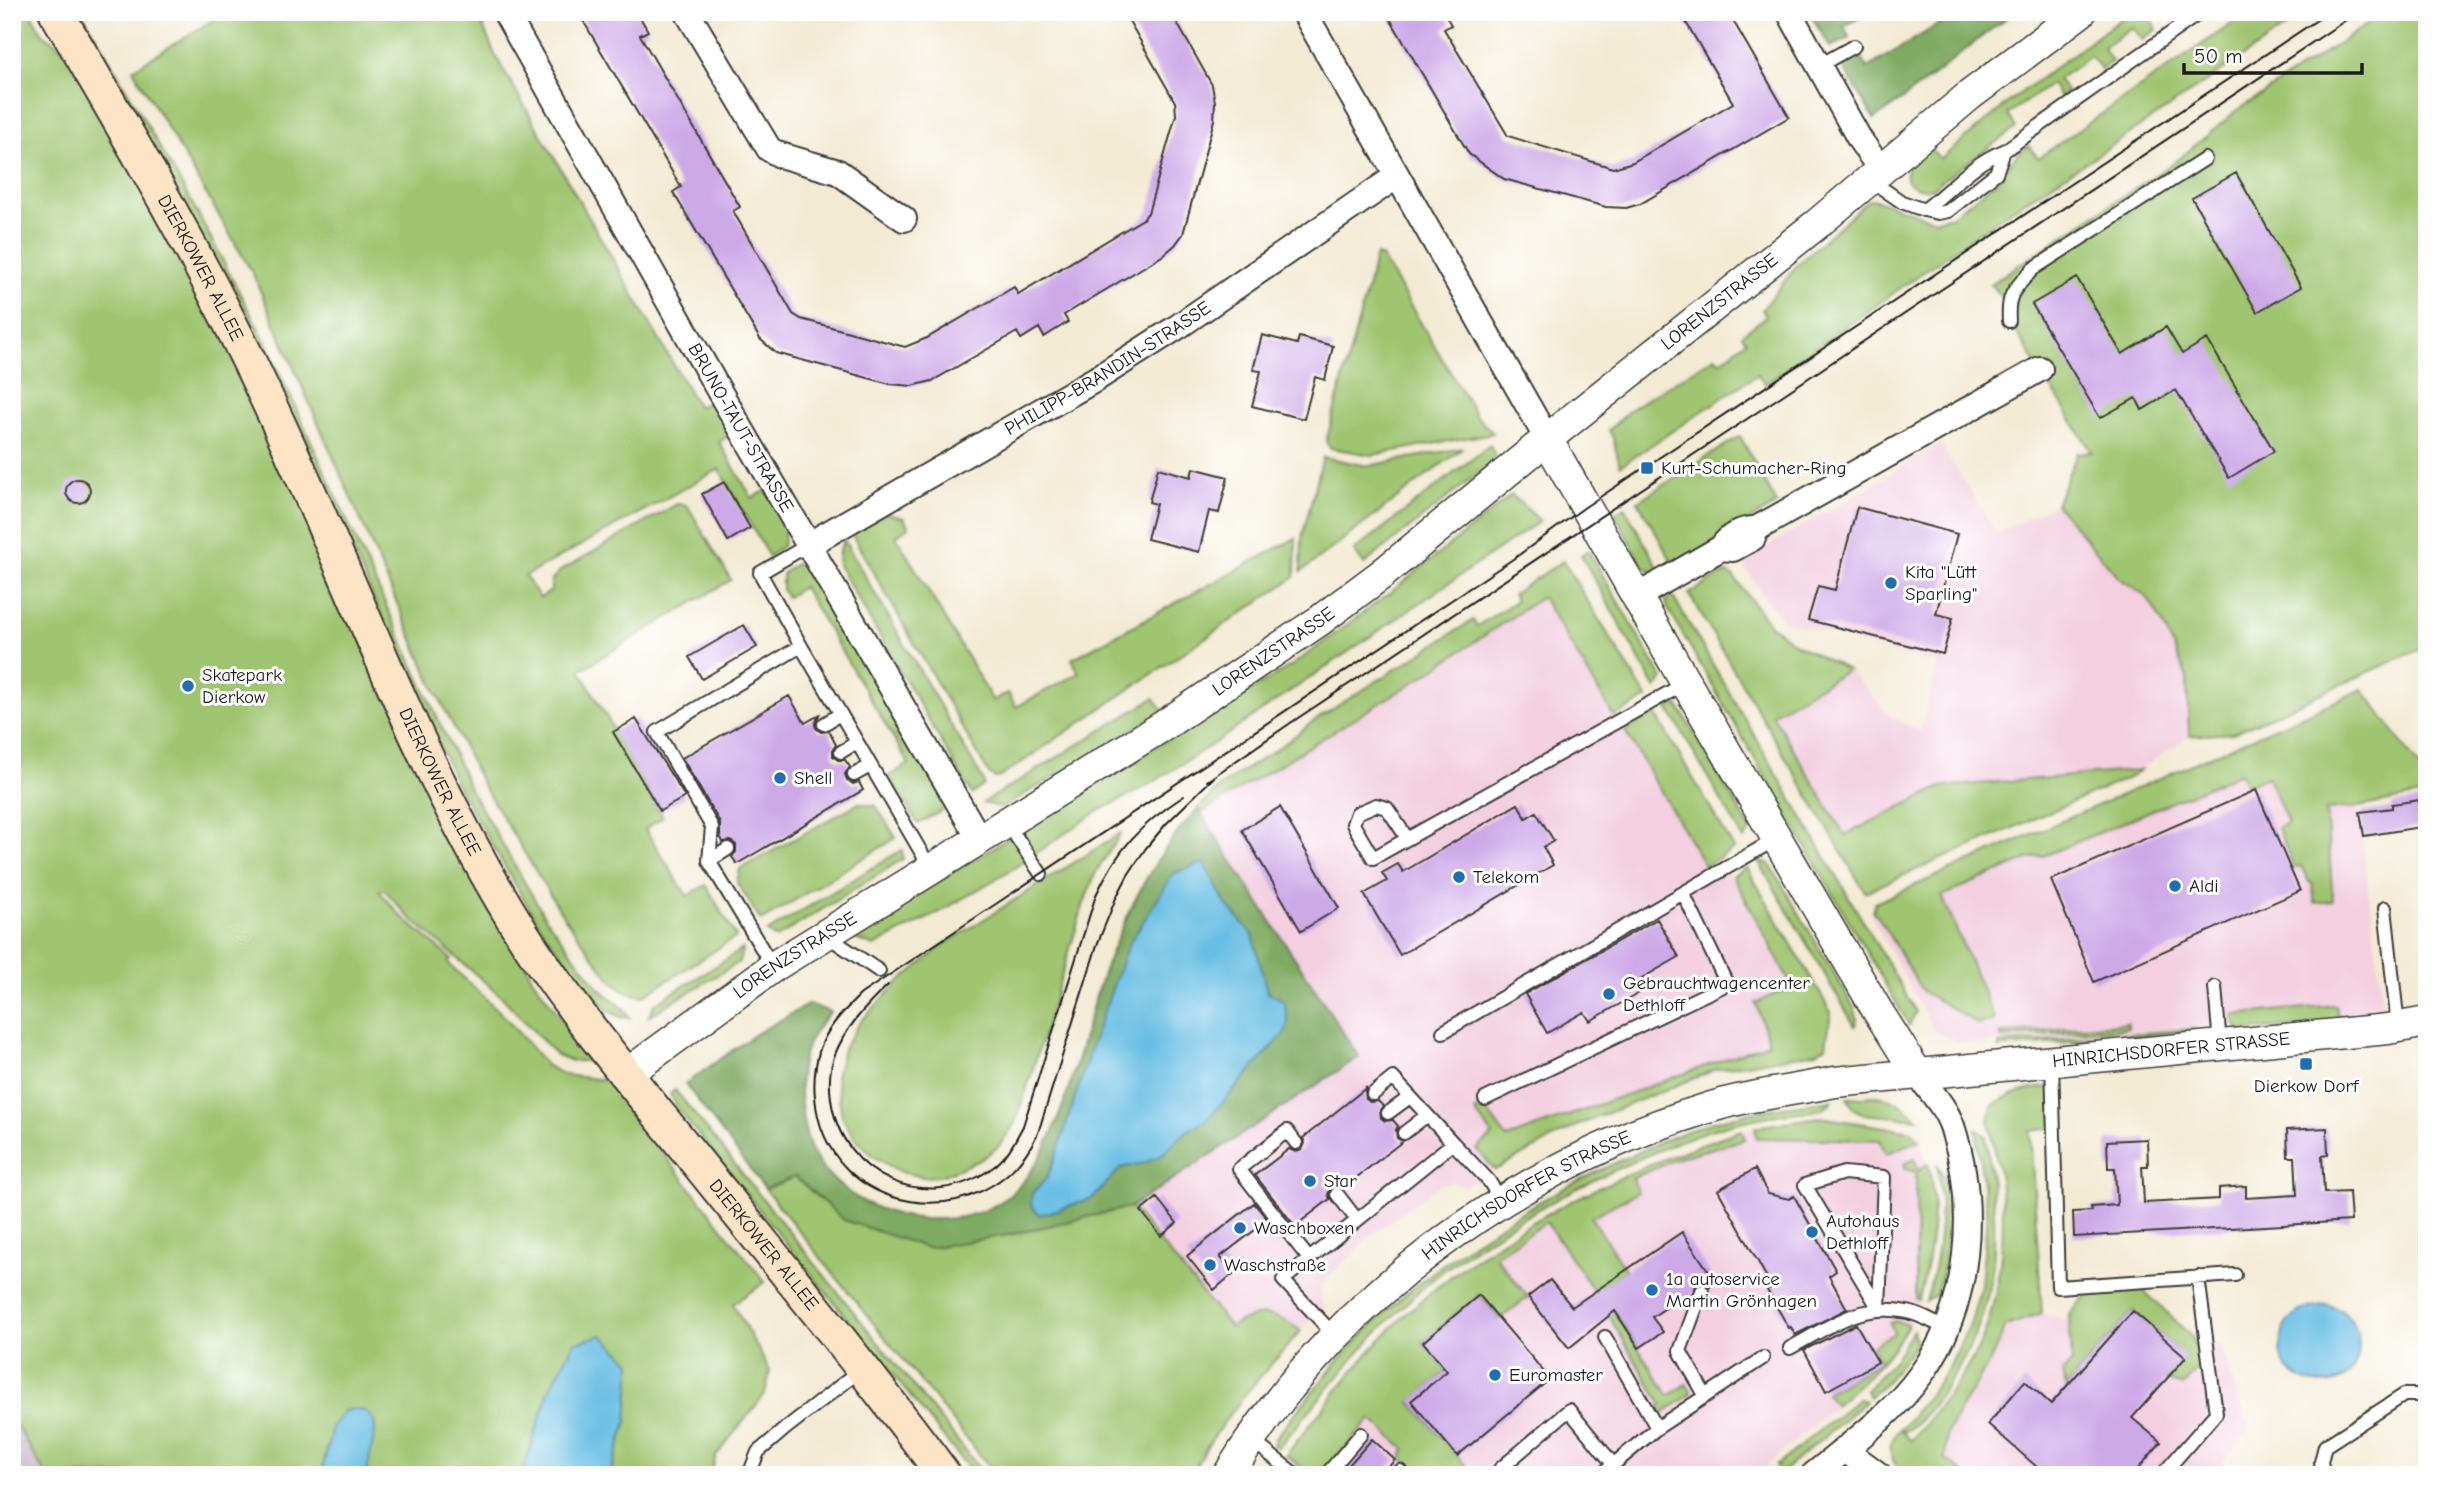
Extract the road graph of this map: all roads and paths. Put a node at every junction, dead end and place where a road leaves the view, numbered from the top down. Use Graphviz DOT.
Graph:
graph roads {
  1 [pos="56,12"];
  2 [pos="505,12"];
  3 [pos="687,12"];
  4 [pos="1304,12"];
  5 [pos="1789,12"];
  6 [pos="2081,12"];
  7 [pos="2201,12"];
  8 [pos="1854,46"];
  9 [pos="1820,65"];
  10 [pos="2205,159"];
  11 [pos="1875,175"];
  12 [pos="1397,176"];
  13 [pos="904,219"];
  14 [pos="2009,321"];
  15 [pos="2040,369"];
  16 [pos="1547,439"];
  17 [pos="808,545"];
  18 [pos="1636,597"];
  19 [pos="801,646"];
  20 [pos="1686,683"];
  21 [pos="840,714"];
  22 [pos="824,724"];
  23 [pos="857,742"];
  24 [pos="841,752"];
  25 [pos="870,766"];
  26 [pos="854,775"];
  27 [pos="1006,823"];
  28 [pos="1407,838"];
  29 [pos="1778,838"];
  30 [pos="980,840"];
  31 [pos="728,849"];
  32 [pos="709,860"];
  33 [pos="931,869"];
  34 [pos="1041,874"];
  35 [pos="1683,893"];
  36 [pos="2385,908"];
  37 [pos="826,935"];
  38 [pos="773,967"];
  39 [pos="879,971"];
  40 [pos="2216,986"];
  41 [pos="2412,1025"];
  42 [pos="1443,1032"];
  43 [pos="2220,1044"];
  44 [pos="2052,1061"];
  45 [pos="1917,1073"];
  46 [pos="625,1075"];
  47 [pos="1373,1094"];
  48 [pos="1410,1097"];
  49 [pos="1485,1100"];
  50 [pos="1388,1114"];
  51 [pos="1426,1116"];
  52 [pos="1404,1133"];
  53 [pos="1296,1143"];
  54 [pos="1453,1143"];
  55 [pos="1336,1194"];
  56 [pos="1501,1201"];
  57 [pos="1357,1220"];
  58 [pos="1309,1259"];
  59 [pos="2235,1275"];
  60 [pos="2198,1277"];
  61 [pos="1702,1292"];
  62 [pos="1879,1309"];
  63 [pos="1947,1329"];
  64 [pos="1335,1336"];
  65 [pos="1605,1337"];
  66 [pos="1790,1348"];
  67 [pos="1763,1358"];
  68 [pos="863,1368"];
  69 [pos="1705,1395"];
  70 [pos="2427,1395"];
  71 [pos="1657,1428"];
  72 [pos="1361,1434"];
  73 [pos="1250,1438"];
  74 [pos="1844,1450"];
  75 [pos="1613,1464"];
  76 [pos="749,1475"];
  77 [pos="944,1475"];
  78 [pos="1228,1475"];
  79 [pos="1296,1475"];
  80 [pos="1326,1475"];
  81 [pos="1504,1475"];
  82 [pos="1601,1475"];
  83 [pos="1813,1475"];
  84 [pos="1879,1475"];
  85 [pos="2162,1475"];
  86 [pos="2324,1475"];
  1 -- 46 [label="main road, DIERKOWER ALLEE"];
  2 -- 17 [label="street, BRUNO-TAUT-STRASSE"];
  3 -- 13 [label="street"];
  4 -- 12 [label="street"];
  5 -- 9 [label="street"];
  6 -- 11 [label="street, LORENZSTRASSE"];
  7 -- 11 [label="lane"];
  8 -- 9 [label="lane"];
  9 -- 11 [label="street"];
  10 -- 14 [label="lane"];
  11 -- 16 [label="street, LORENZSTRASSE"];
  12 -- 16 [label="street"];
  12 -- 17 [label="street, PHILIPP-BRANDIN-STRASSE"];
  15 -- 18 [label="street"];
  16 -- 18 [label="street"];
  16 -- 27 [label="street, LORENZSTRASSE"];
  17 -- 19 [label="lane"];
  17 -- 30 [label="street, BRUNO-TAUT-STRASSE"];
  18 -- 20 [label="street"];
  19 -- 21 [label="lane"];
  19 -- 32 [label="lane"];
  20 -- 28 [label="lane"];
  20 -- 29 [label="street"];
  21 -- 22 [label="lane"];
  21 -- 23 [label="lane"];
  23 -- 24 [label="lane"];
  23 -- 25 [label="lane"];
  25 -- 26 [label="lane"];
  25 -- 33 [label="lane"];
  27 -- 30 [label="street, LORENZSTRASSE"];
  27 -- 34 [label="lane"];
  28 -- 28 [label="lane"];
  29 -- 35 [label="lane"];
  29 -- 45 [label="street"];
  30 -- 33 [label="street, LORENZSTRASSE"];
  31 -- 32 [label="lane"];
  32 -- 38 [label="lane"];
  33 -- 37 [label="street, LORENZSTRASSE"];
  35 -- 42 [label="lane"];
  35 -- 49 [label="lane"];
  36 -- 41 [label="lane"];
  37 -- 38 [label="street, LORENZSTRASSE"];
  37 -- 39 [label="lane"];
  38 -- 46 [label="street, LORENZSTRASSE"];
  40 -- 43 [label="lane"];
  41 -- 43 [label="street, HINRICHSDORFER STRASSE"];
  43 -- 44 [label="street, HINRICHSDORFER STRASSE"];
  44 -- 45 [label="street, HINRICHSDORFER STRASSE"];
  44 -- 60 [label="lane"];
  45 -- 56 [label="street, HINRICHSDORFER STRASSE"];
  45 -- 63 [label="street"];
  46 -- 68 [label="main road, DIERKOWER ALLEE"];
  47 -- 48 [label="lane"];
  48 -- 50 [label="lane"];
  48 -- 51 [label="lane"];
  51 -- 52 [label="lane"];
  51 -- 54 [label="lane"];
  53 -- 58 [label="lane"];
  54 -- 56 [label="lane"];
  54 -- 57 [label="lane"];
  55 -- 57 [label="lane"];
  56 -- 64 [label="street, HINRICHSDORFER STRASSE"];
  57 -- 58 [label="lane"];
  58 -- 64 [label="lane"];
  59 -- 60 [label="lane"];
  60 -- 85 [label="lane"];
  61 -- 69 [label="lane"];
  62 -- 62 [label="lane"];
  62 -- 63 [label="lane"];
  62 -- 66 [label="lane"];
  63 -- 74 [label="street"];
  64 -- 73 [label="street, HINRICHSDORFER STRASSE"];
  65 -- 71 [label="lane"];
  67 -- 69 [label="lane"];
  68 -- 76 [label="lane"];
  68 -- 77 [label="main road, DIERKOWER ALLEE"];
  69 -- 71 [label="lane"];
  70 -- 86 [label="lane"];
  71 -- 75 [label="lane"];
  72 -- 80 [label="lane"];
  73 -- 78 [label="street, HINRICHSDORFER STRASSE"];
  73 -- 79 [label="lane"];
  74 -- 83 [label="street"];
  74 -- 84 [label="street"];
  75 -- 81 [label="lane"];
  75 -- 82 [label="lane"];
}
